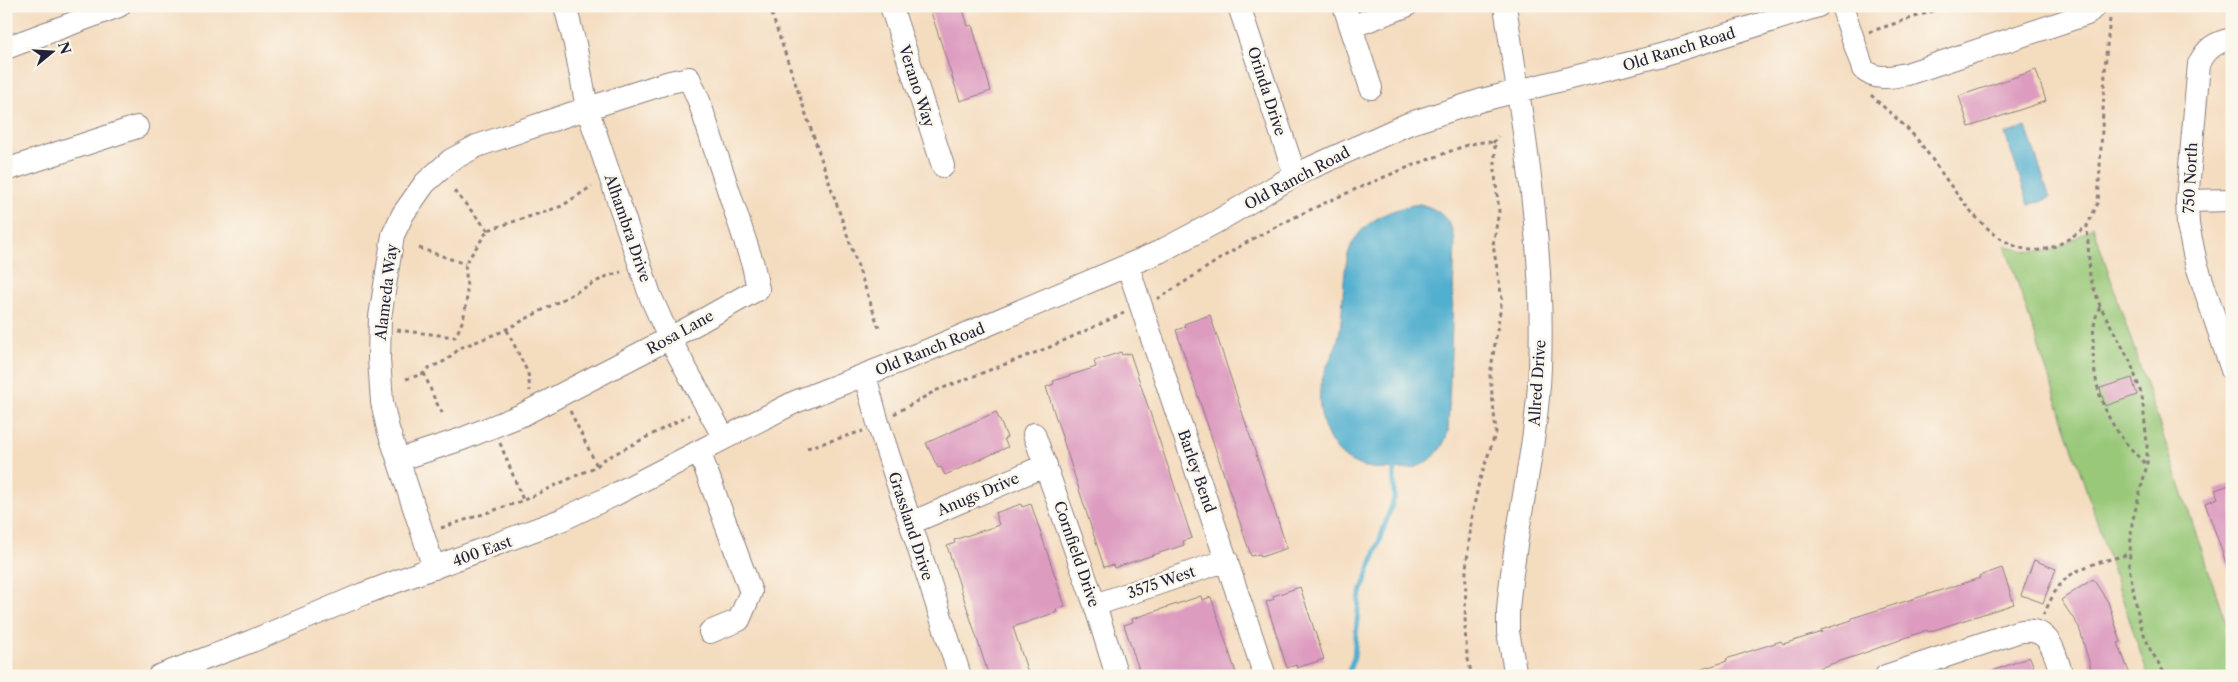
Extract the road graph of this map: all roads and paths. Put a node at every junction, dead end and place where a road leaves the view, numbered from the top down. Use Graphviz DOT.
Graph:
graph roads {
  1 [pos="120,6"];
  2 [pos="565,6"];
  3 [pos="769,6"];
  4 [pos="891,6"];
  5 [pos="1239,6"];
  6 [pos="1406,6"];
  7 [pos="1505,6"];
  8 [pos="1818,6"];
  9 [pos="1842,6"];
  10 [pos="1948,6"];
  11 [pos="2103,11"];
  12 [pos="1348,17"];
  13 [pos="1863,34"];
  14 [pos="2222,42"];
  15 [pos="6,48"];
  16 [pos="689,78"];
  17 [pos="1371,88"];
  18 [pos="1518,90"];
  19 [pos="1865,90"];
  20 [pos="587,108"];
  21 [pos="137,127"];
  22 [pos="1498,136"];
  23 [pos="1493,143"];
  24 [pos="944,166"];
  25 [pos="6,170"];
  26 [pos="1295,175"];
  27 [pos="592,186"];
  28 [pos="454,191"];
  29 [pos="2232,200"];
  30 [pos="2187,201"];
  31 [pos="2087,226"];
  32 [pos="488,230"];
  33 [pos="419,248"];
  34 [pos="465,264"];
  35 [pos="1128,266"];
  36 [pos="621,272"];
  37 [pos="1150,303"];
  38 [pos="2100,306"];
  39 [pos="1122,314"];
  40 [pos="392,330"];
  41 [pos="507,330"];
  42 [pos="880,331"];
  43 [pos="669,338"];
  44 [pos="2232,370"];
  45 [pos="424,373"];
  46 [pos="865,376"];
  47 [pos="406,379"];
  48 [pos="532,396"];
  49 [pos="795,402"];
  50 [pos="568,406"];
  51 [pos="689,414"];
  52 [pos="444,416"];
  53 [pos="888,417"];
  54 [pos="861,432"];
  55 [pos="1034,434"];
  56 [pos="498,438"];
  57 [pos="724,438"];
  58 [pos="808,448"];
  59 [pos="699,451"];
  60 [pos="398,460"];
  61 [pos="1046,465"];
  62 [pos="2147,465"];
  63 [pos="597,466"];
  64 [pos="523,500"];
  65 [pos="911,523"];
  66 [pos="435,530"];
  67 [pos="2129,554"];
  68 [pos="1227,560"];
  69 [pos="434,568"];
  70 [pos="1095,605"];
  71 [pos="2040,626"];
  72 [pos="710,632"];
  73 [pos="159,676"];
  74 [pos="960,676"];
  75 [pos="1117,676"];
  76 [pos="1265,676"];
  77 [pos="1472,676"];
  78 [pos="1516,676"];
  79 [pos="1886,676"];
  80 [pos="2062,676"];
  81 [pos="2166,676"];
  1 -- 15 [label="street"];
  2 -- 20 [label="street, Alhambra Drive"];
  3 -- 42 [label="path"];
  4 -- 24 [label="street, Verano Way"];
  5 -- 26 [label="street, Orinda Drive"];
  6 -- 12 [label="street"];
  7 -- 18 [label="street, Allred Drive"];
  8 -- 18 [label="street, Old Ranch Road"];
  9 -- 11 [label="street"];
  10 -- 13 [label="path"];
  11 -- 31 [label="path"];
  12 -- 17 [label="street"];
  14 -- 30 [label="street, 750 North"];
  16 -- 20 [label="street, Alameda Way"];
  16 -- 43 [label="street, Rosa Lane"];
  18 -- 26 [label="street, Old Ranch Road"];
  18 -- 78 [label="street, Allred Drive"];
  19 -- 31 [label="path"];
  20 -- 43 [label="street, Alhambra Drive"];
  20 -- 60 [label="street, Alameda Way"];
  21 -- 25 [label="street"];
  22 -- 23 [label="path"];
  23 -- 37 [label="path"];
  23 -- 77 [label="path"];
  26 -- 35 [label="street, Old Ranch Road"];
  27 -- 32 [label="path"];
  28 -- 32 [label="path"];
  29 -- 30 [label="street"];
  30 -- 44 [label="street, 750 North"];
  31 -- 38 [label="path"];
  32 -- 34 [label="path"];
  33 -- 34 [label="path"];
  34 -- 40 [label="path"];
  35 -- 46 [label="street, Old Ranch Road"];
  35 -- 68 [label="street, Barley Bend"];
  36 -- 41 [label="path"];
  38 -- 62 [label="path"];
  38 -- 62 [label="path"];
  39 -- 53 [label="path"];
  41 -- 45 [label="path"];
  41 -- 48 [label="path"];
  43 -- 57 [label="street, Alhambra Drive"];
  43 -- 60 [label="street, Rosa Lane"];
  45 -- 47 [label="path"];
  45 -- 52 [label="path"];
  46 -- 49 [label="street, Old Ranch Road"];
  46 -- 65 [label="street, Grassland Drive"];
  49 -- 57 [label="street, 400 East"];
  50 -- 63 [label="path"];
  51 -- 63 [label="path"];
  54 -- 58 [label="path"];
  55 -- 61 [label="street, Cornfield Drive"];
  56 -- 64 [label="path"];
  57 -- 59 [label="street, 400 East"];
  59 -- 69 [label="street, 400 East"];
  59 -- 72 [label="street"];
  60 -- 69 [label="street, Alameda Way"];
  61 -- 65 [label="street, Anugs Drive"];
  61 -- 70 [label="street, Cornfield Drive"];
  62 -- 67 [label="path"];
  63 -- 64 [label="path"];
  64 -- 66 [label="path"];
  65 -- 74 [label="street, Grassland Drive"];
  67 -- 71 [label="path"];
  67 -- 81 [label="path"];
  68 -- 70 [label="street, 3575 West"];
  68 -- 76 [label="street, Barley Bend"];
  69 -- 73 [label="street, 400 East"];
  70 -- 75 [label="street, Cornfield Drive"];
  71 -- 79 [label="street"];
  71 -- 80 [label="street"];
}
